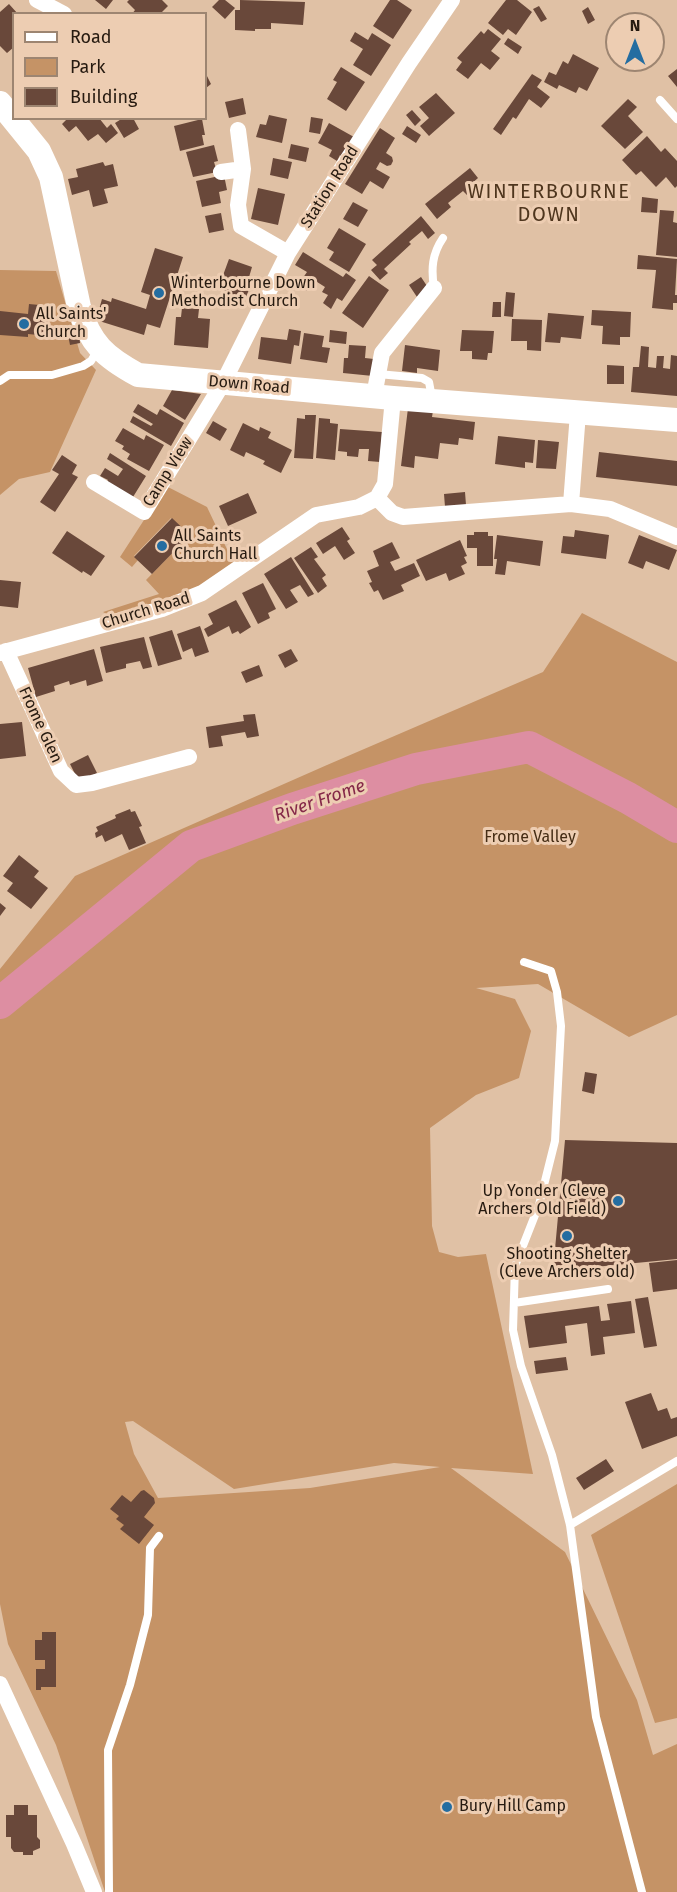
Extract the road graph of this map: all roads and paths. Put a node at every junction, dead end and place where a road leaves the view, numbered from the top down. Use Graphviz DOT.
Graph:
graph roads {
  1 [pos="37,0"];
  2 [pos="452,0"];
  3 [pos="60,12"];
  4 [pos="660,100"];
  5 [pos="0,102"];
  6 [pos="12,117"];
  7 [pos="677,119"];
  8 [pos="14,120"];
  9 [pos="238,130"];
  10 [pos="243,170"];
  11 [pos="221,172"];
  12 [pos="443,238"];
  13 [pos="288,253"];
  14 [pos="434,288"];
  15 [pos="99,348"];
  16 [pos="0,381"];
  17 [pos="223,383"];
  18 [pos="382,389"];
  19 [pos="578,413"];
  20 [pos="677,420"];
  21 [pos="94,482"];
  22 [pos="377,498"];
  23 [pos="571,504"];
  24 [pos="677,537"];
  25 [pos="3,652"];
  26 [pos="189,757"];
  27 [pos="524,962"];
  28 [pos="608,1289"];
  29 [pos="514,1303"];
  30 [pos="677,1461"];
  31 [pos="570,1525"];
  32 [pos="159,1536"];
  33 [pos="0,1684"];
  34 [pos="94,1892"];
  35 [pos="110,1892"];
  36 [pos="642,1892"];
  1 -- 3 [label="street"];
  2 -- 13 [label="street, Station Road"];
  4 -- 7 [label="lane"];
  5 -- 6 [label="street, Down Road"];
  8 -- 15 [label="street, Down Road"];
  9 -- 10 [label="street"];
  10 -- 11 [label="street"];
  10 -- 13 [label="street"];
  12 -- 14 [label="lane"];
  13 -- 17 [label="street, Station Road"];
  14 -- 18 [label="street"];
  15 -- 16 [label="lane"];
  15 -- 17 [label="street, Down Road"];
  17 -- 18 [label="street, Down Road"];
  17 -- 21 [label="street, Camp View"];
  18 -- 19 [label="street, Down Road"];
  18 -- 22 [label="street"];
  19 -- 20 [label="street, Down Road"];
  19 -- 23 [label="street"];
  22 -- 23 [label="street"];
  22 -- 25 [label="street, Church Road"];
  23 -- 24 [label="street"];
  25 -- 26 [label="street, Frome Glen"];
  27 -- 29 [label="lane"];
  28 -- 29 [label="lane"];
  29 -- 31 [label="lane"];
  30 -- 31 [label="lane"];
  31 -- 36 [label="lane"];
  32 -- 35 [label="lane"];
  33 -- 34 [label="street"];
}
